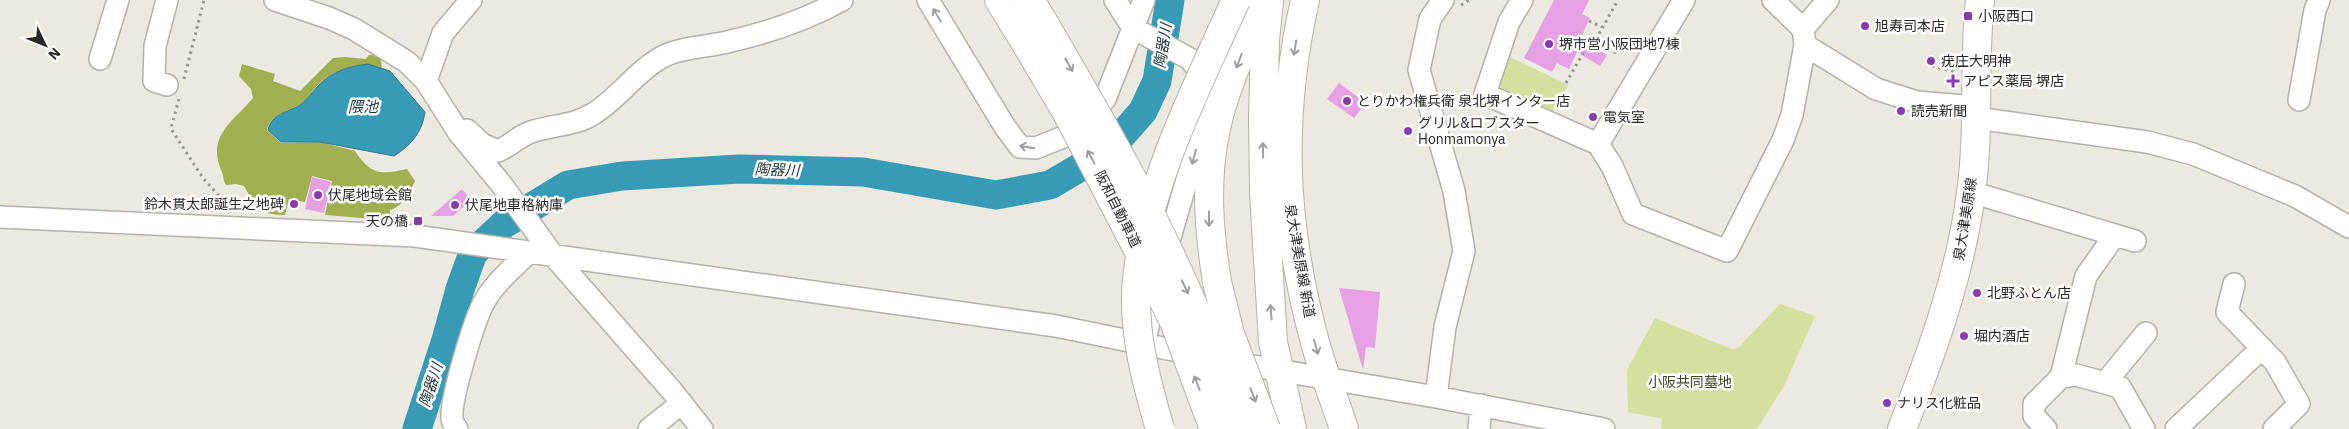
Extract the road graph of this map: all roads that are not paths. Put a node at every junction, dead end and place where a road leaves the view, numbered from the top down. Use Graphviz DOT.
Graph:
graph roads {
  1 [pos="118,0"];
  2 [pos="167,0"];
  3 [pos="275,0"];
  4 [pos="470,0"];
  5 [pos="842,0"];
  6 [pos="928,0"];
  7 [pos="999,0"];
  8 [pos="1030,0"];
  9 [pos="1115,0"];
  10 [pos="1144,0"];
  11 [pos="1236,0"];
  12 [pos="1264,0"];
  13 [pos="1269,0"];
  14 [pos="1305,0"];
  15 [pos="1443,0"];
  16 [pos="1522,0"];
  17 [pos="1684,0"];
  18 [pos="1773,0"];
  19 [pos="1828,0"];
  20 [pos="1980,0"];
  21 [pos="2319,0"];
  22 [pos="1132,28"];
  23 [pos="1033,30"];
  24 [pos="1804,37"];
  25 [pos="100,59"];
  26 [pos="426,81"];
  27 [pos="177,86"];
  28 [pos="2299,100"];
  29 [pos="442,106"];
  30 [pos="1976,112"];
  31 [pos="1598,144"];
  32 [pos="1971,192"];
  33 [pos="0,217"];
  34 [pos="2349,227"];
  35 [pos="520,251"];
  36 [pos="552,254"];
  37 [pos="2234,284"];
  38 [pos="2146,333"];
  39 [pos="1144,345"];
  40 [pos="2262,348"];
  41 [pos="1279,370"];
  42 [pos="1326,377"];
  43 [pos="2061,377"];
  44 [pos="2105,383"];
  45 [pos="1436,397"];
  46 [pos="682,403"];
  47 [pos="1481,405"];
  48 [pos="1545,423"];
  49 [pos="454,427"];
  50 [pos="1596,428"];
  51 [pos="649,429"];
  52 [pos="702,429"];
  53 [pos="1160,429"];
  54 [pos="1214,429"];
  55 [pos="1241,429"];
  56 [pos="1266,429"];
  57 [pos="1292,429"];
  58 [pos="1344,429"];
  59 [pos="1479,429"];
  60 [pos="1902,429"];
  61 [pos="2046,429"];
  62 [pos="2144,429"];
  63 [pos="2176,429"];
  64 [pos="2274,429"];
  1 -- 25 [label="street"];
  2 -- 27 [label="street"];
  3 -- 26 [label="street"];
  4 -- 26 [label="street"];
  5 -- 29 [label="street"];
  22 -- 6 [label="street, one-way"];
  7 -- 23 [label="main road, 阪和自動車道"];
  8 -- 23 [label="main road, 阪和自動車道"];
  9 -- 22 [label="street"];
  10 -- 22 [label="street"];
  11 -- 53 [label="main road, bridge"];
  12 -- 56 [label="main road, one-way, bridge"];
  41 -- 13 [label="main road, 泉大津美原線 新道, one-way"];
  14 -- 42 [label="main road, 泉大津美原線 新道, one-way"];
  15 -- 45 [label="street"];
  16 -- 31 [label="street"];
  17 -- 31 [label="street"];
  18 -- 24 [label="street"];
  19 -- 24 [label="street"];
  20 -- 30 [label="main road, 泉大津美原線"];
  21 -- 28 [label="street"];
  22 -- 39 [label="street, one-way"];
  54 -- 23 [label="main road, 阪和自動車道, one-way, bridge"];
  23 -- 55 [label="main road, 阪和自動車道, one-way, bridge"];
  24 -- 30 [label="street"];
  24 -- 31 [label="street"];
  26 -- 29 [label="street"];
  29 -- 36 [label="street"];
  30 -- 32 [label="main road, 泉大津美原線"];
  30 -- 34 [label="street"];
  32 -- 43 [label="street"];
  32 -- 60 [label="main road, 泉大津美原線"];
  33 -- 35 [label="street"];
  35 -- 36 [label="street"];
  35 -- 49 [label="street"];
  36 -- 39 [label="street"];
  36 -- 46 [label="street"];
  37 -- 40 [label="street"];
  38 -- 44 [label="street"];
  39 -- 41 [label="street"];
  40 -- 63 [label="street"];
  40 -- 64 [label="street"];
  41 -- 42 [label="street"];
  41 -- 57 [label="main road, 泉大津美原線 新道"];
  42 -- 45 [label="street"];
  42 -- 58 [label="main road, 泉大津美原線 新道"];
  43 -- 44 [label="street"];
  43 -- 61 [label="street"];
  44 -- 62 [label="street"];
  45 -- 47 [label="street"];
  46 -- 51 [label="street"];
  46 -- 52 [label="street"];
  47 -- 48 [label="street"];
  47 -- 59 [label="street"];
  48 -- 50 [label="street"];
}
